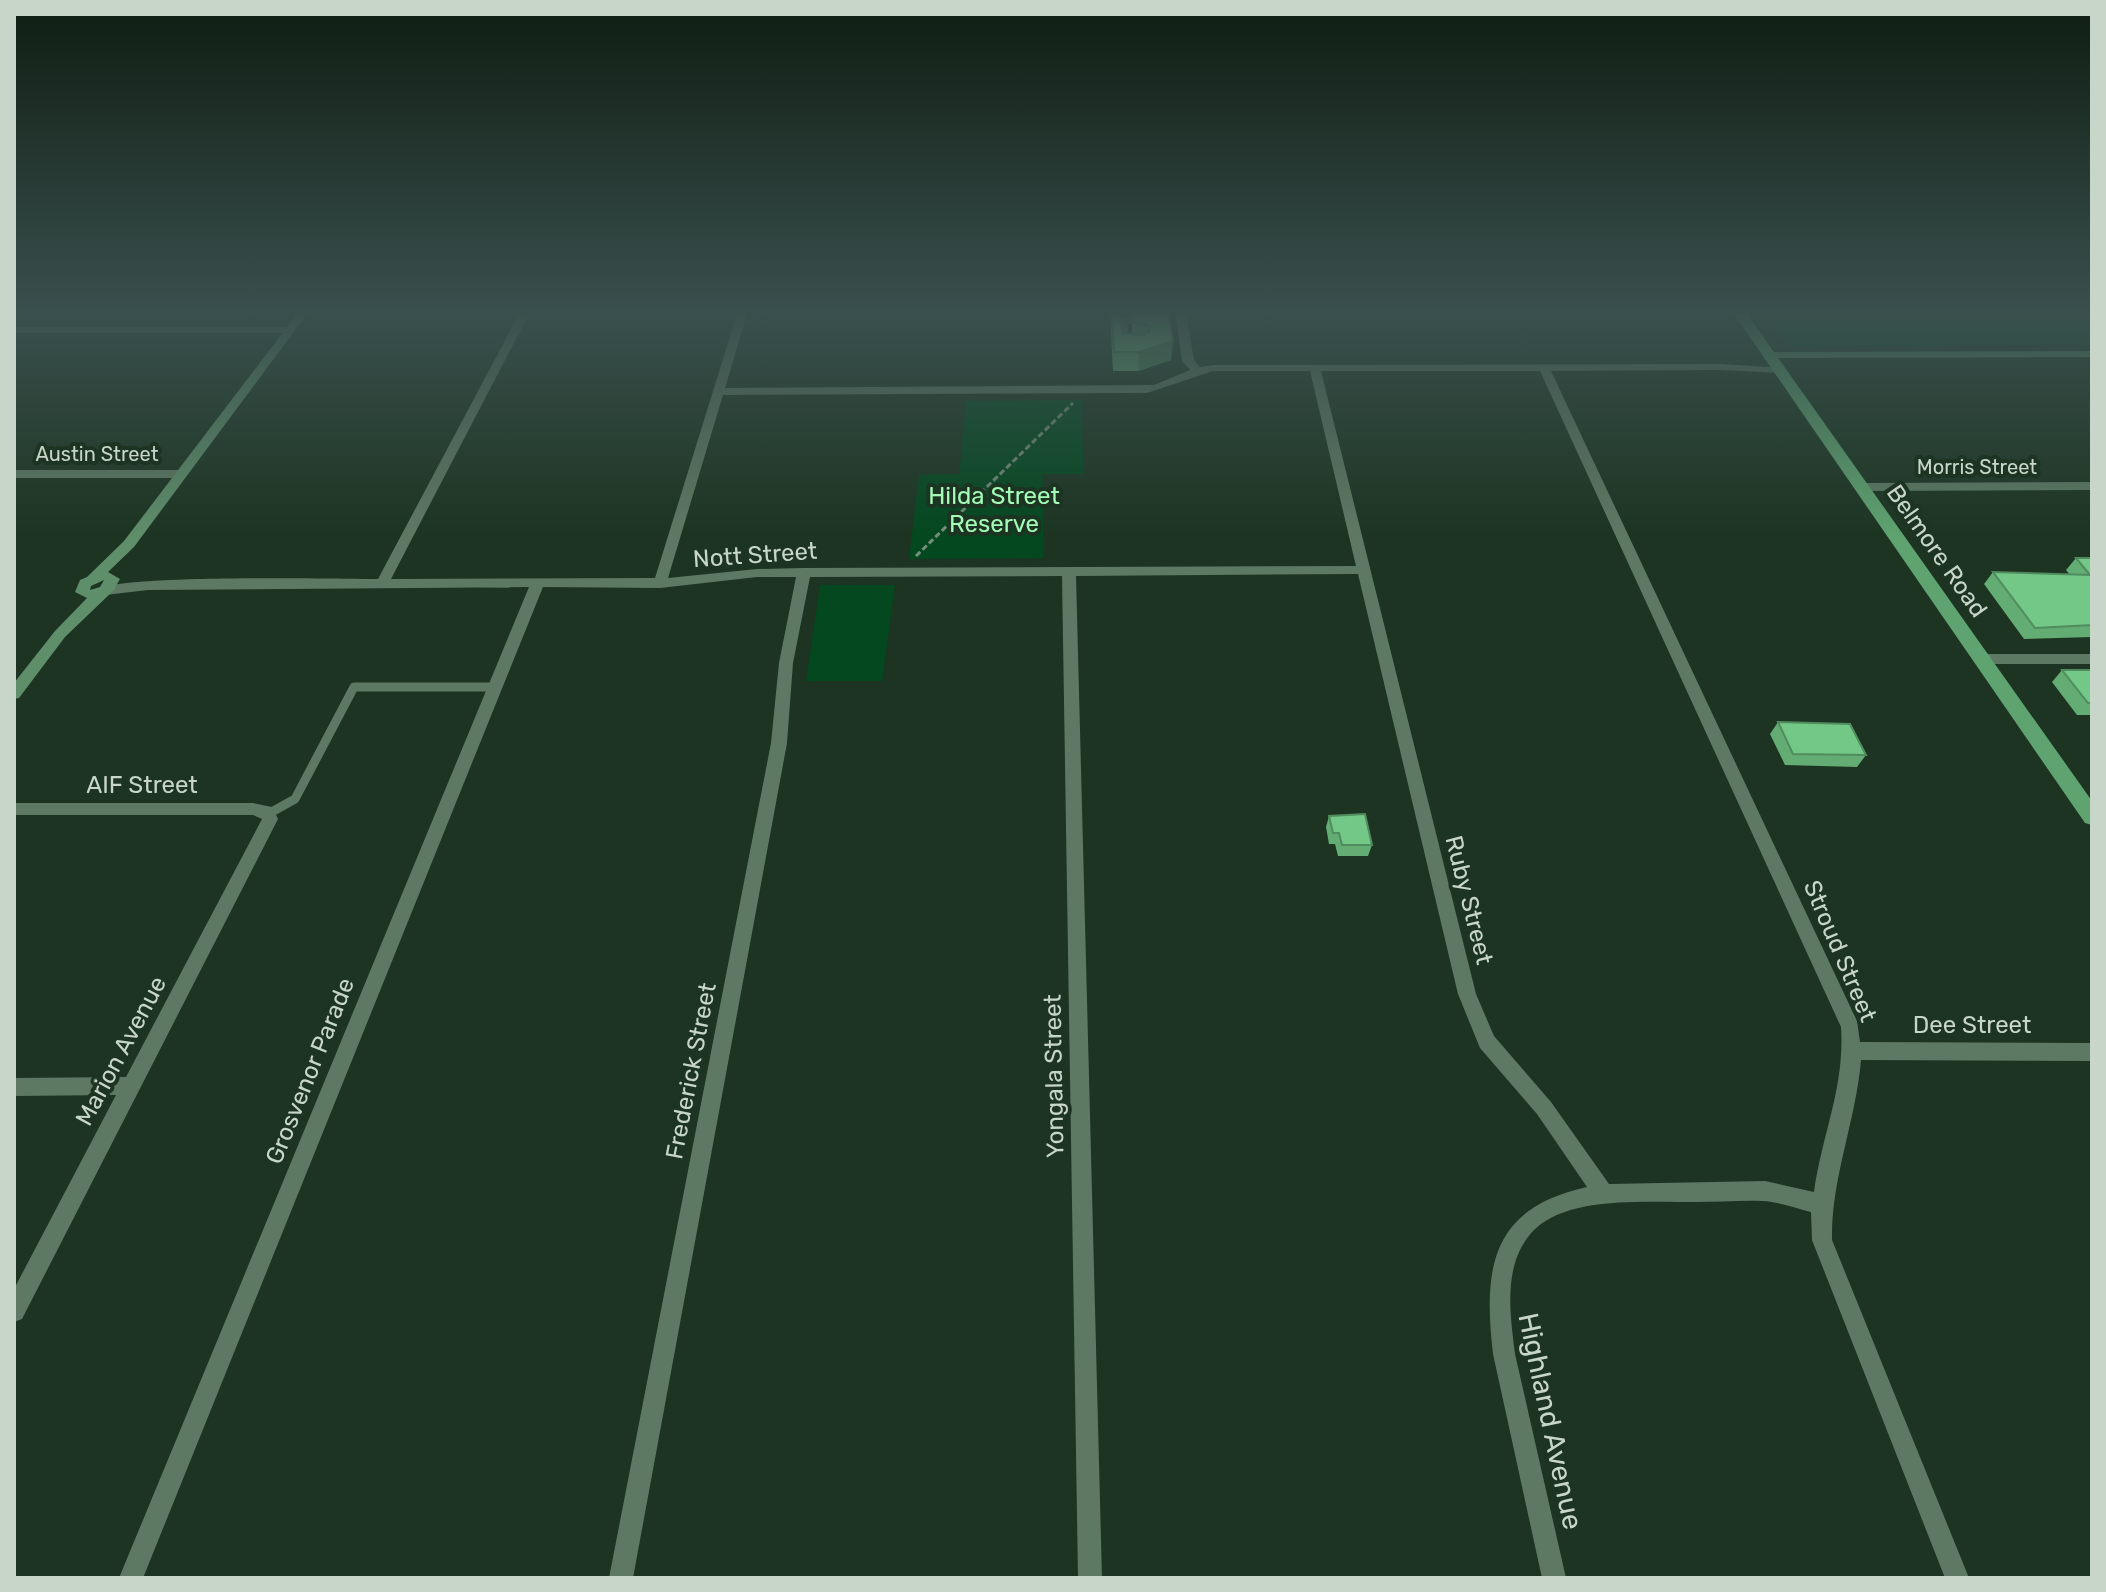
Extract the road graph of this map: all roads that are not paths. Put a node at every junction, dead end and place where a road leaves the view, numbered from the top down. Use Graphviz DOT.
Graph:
graph roads {
  1 [pos="245,388"];
  2 [pos="485,388"];
  3 [pos="719,388"];
  4 [pos="1158,388"];
  5 [pos="1320,388"];
  6 [pos="1554,388"];
  7 [pos="1794,388"];
  8 [pos="718,392"];
  9 [pos="14,474"];
  10 [pos="180,474"];
  11 [pos="2092,486"];
  12 [pos="1863,487"];
  13 [pos="129,544"];
  14 [pos="1364,570"];
  15 [pos="804,572"];
  16 [pos="1069,572"];
  17 [pos="93,578"];
  18 [pos="660,583"];
  19 [pos="382,584"];
  20 [pos="537,584"];
  21 [pos="108,585"];
  22 [pos="82,592"];
  23 [pos="60,634"];
  24 [pos="1982,659"];
  25 [pos="2092,659"];
  26 [pos="495,687"];
  27 [pos="14,694"];
  28 [pos="14,809"];
  29 [pos="268,814"];
  30 [pos="2092,817"];
  31 [pos="1852,1051"];
  32 [pos="2092,1052"];
  33 [pos="132,1086"];
  34 [pos="14,1087"];
  35 [pos="1604,1194"];
  36 [pos="1821,1204"];
  37 [pos="14,1311"];
  38 [pos="131,1578"];
  39 [pos="621,1578"];
  40 [pos="1090,1578"];
  41 [pos="1554,1578"];
  42 [pos="1957,1578"];
  1 -- 10 [label="street"];
  2 -- 19 [label="street"];
  3 -- 8 [label="street"];
  4 -- 8 [label="street"];
  5 -- 14 [label="street, Ruby Street"];
  6 -- 31 [label="street, Stroud Street"];
  7 -- 12 [label="main road, Belmore Road"];
  8 -- 18 [label="street"];
  9 -- 10 [label="street, Austin Street"];
  10 -- 13 [label="street"];
  11 -- 12 [label="street, Morris Street"];
  12 -- 24 [label="main road, Belmore Road"];
  13 -- 17 [label="street"];
  13 -- 21 [label="street"];
  14 -- 16 [label="street, Nott Street"];
  14 -- 35 [label="street, Ruby Street"];
  15 -- 16 [label="street, Nott Street"];
  15 -- 18 [label="street, Nott Street"];
  15 -- 39 [label="street, Frederick Street"];
  16 -- 40 [label="street, Yongala Street"];
  17 -- 21 [label="street"];
  17 -- 22 [label="street"];
  18 -- 20 [label="street, Nott Street"];
  19 -- 20 [label="street, Nott Street"];
  19 -- 21 [label="street, Nott Street"];
  20 -- 26 [label="street, Grosvenor Parade"];
  21 -- 22 [label="street"];
  21 -- 23 [label="street"];
  22 -- 23 [label="street"];
  23 -- 27 [label="street"];
  24 -- 25 [label="street"];
  24 -- 30 [label="main road, Belmore Road"];
  26 -- 29 [label="lane"];
  26 -- 38 [label="street, Grosvenor Parade"];
  28 -- 29 [label="street, AIF Street"];
  29 -- 33 [label="street, Marion Avenue"];
  31 -- 32 [label="street, Dee Street"];
  31 -- 36 [label="street, Stroud Street"];
  33 -- 34 [label="street"];
  33 -- 37 [label="street, Marion Avenue"];
  35 -- 36 [label="street"];
  35 -- 41 [label="street, Highland Avenue"];
  36 -- 42 [label="street, Stroud Street"];
}
